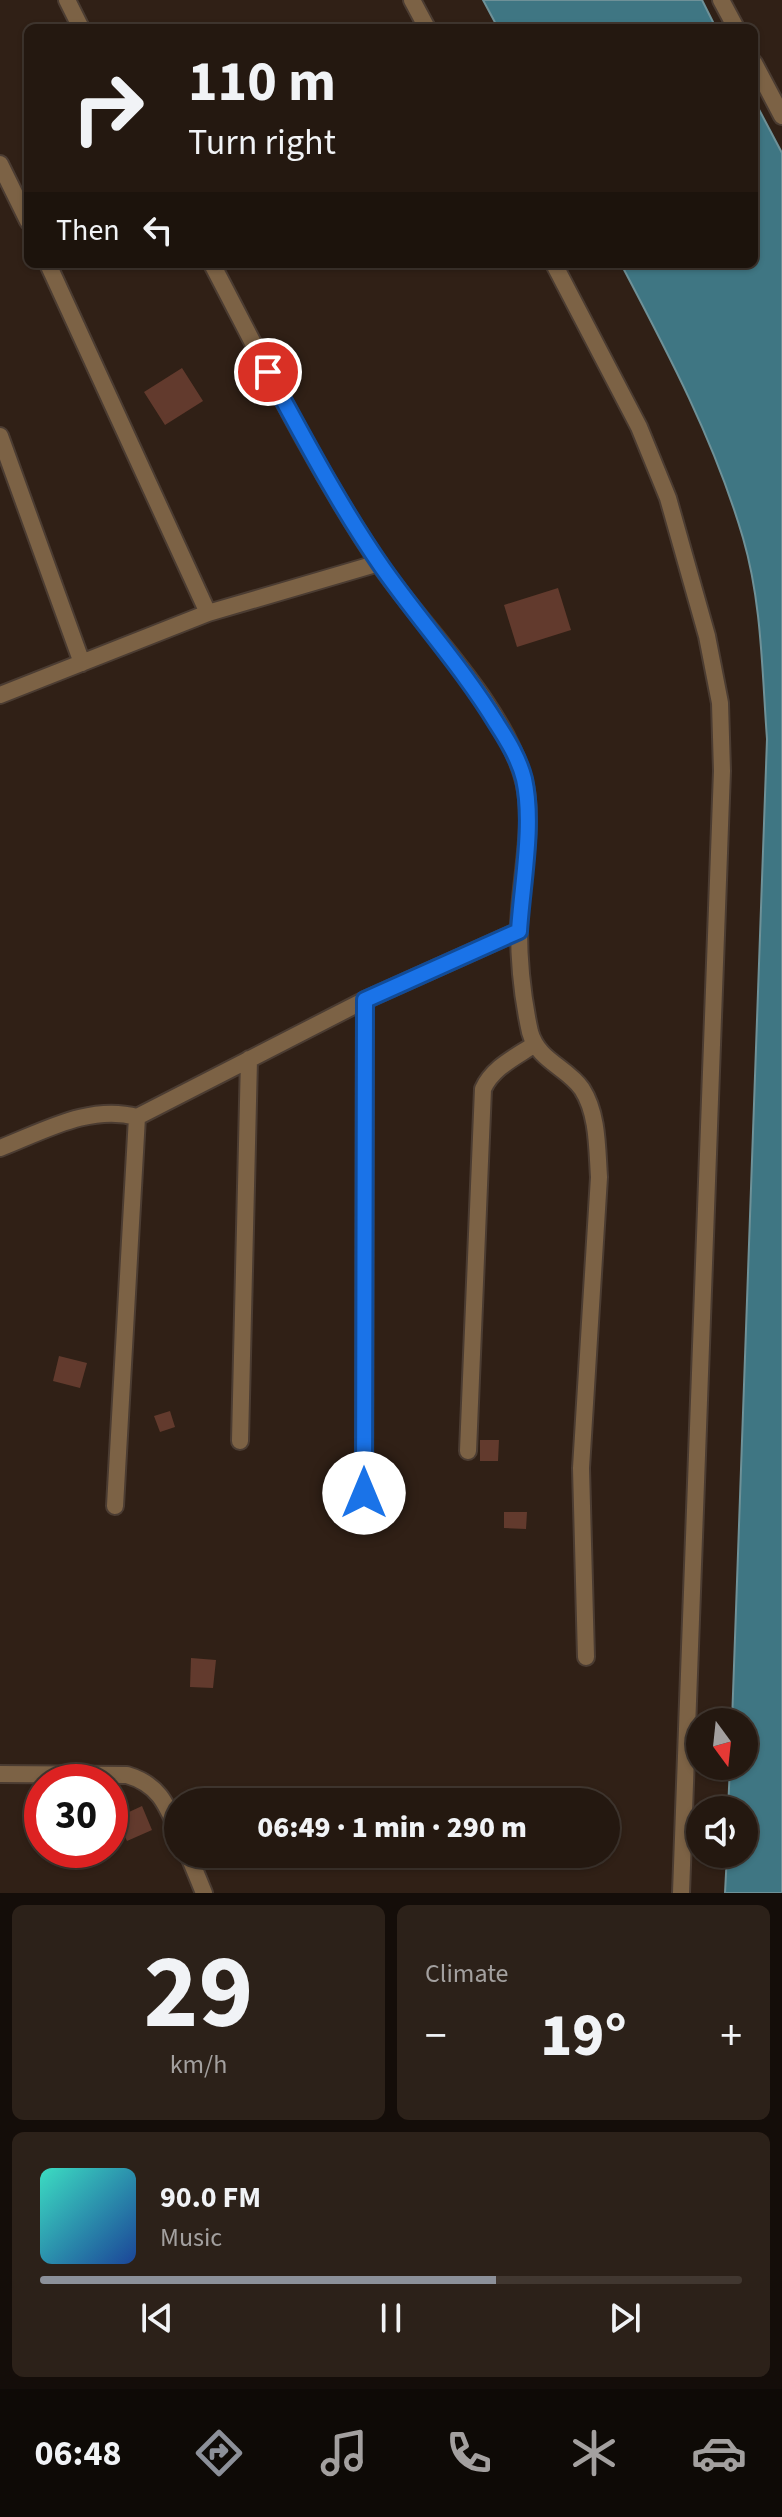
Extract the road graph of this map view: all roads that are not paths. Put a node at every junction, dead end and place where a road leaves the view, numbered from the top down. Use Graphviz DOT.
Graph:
graph roads {
  1 [pos="67,0"];
  2 [pos="412,0"];
  3 [pos="721,0"];
  4 [pos="79,24"];
  5 [pos="425,24"];
  6 [pos="734,24"];
  7 [pos="758,71"];
  8 [pos="782,116"];
  9 [pos="0,164"];
  10 [pos="24,213"];
  11 [pos="50,268"];
  12 [pos="214,268"];
  13 [pos="556,268"];
  14 [pos="0,436"];
  15 [pos="379,563"];
  16 [pos="208,613"];
  17 [pos="82,663"];
  18 [pos="0,695"];
  19 [pos="519,931"];
  20 [pos="365,1000"];
  21 [pos="535,1044"];
  22 [pos="249,1059"];
  23 [pos="137,1117"];
  24 [pos="0,1148"];
  25 [pos="240,1441"];
  26 [pos="468,1451"];
  27 [pos="364,1493"];
  28 [pos="115,1506"];
  29 [pos="586,1657"];
  30 [pos="0,1774"];
  31 [pos="164,1799"];
  32 [pos="194,1868"];
  33 [pos="204,1893"];
  34 [pos="681,1893"];
  1 -- 4 [label="street"];
  2 -- 5 [label="street"];
  3 -- 6 [label="street"];
  7 -- 8 [label="street"];
  9 -- 10 [label="street"];
  11 -- 16 [label="street"];
  12 -- 15 [label="street"];
  13 -- 34 [label="street"];
  14 -- 17 [label="street"];
  15 -- 16 [label="street"];
  15 -- 19 [label="street"];
  16 -- 17 [label="street"];
  17 -- 18 [label="street"];
  19 -- 20 [label="street"];
  19 -- 21 [label="street"];
  20 -- 22 [label="street"];
  20 -- 27 [label="street"];
  21 -- 26 [label="street"];
  21 -- 29 [label="street"];
  22 -- 23 [label="street"];
  22 -- 25 [label="street"];
  23 -- 24 [label="street"];
  23 -- 28 [label="street"];
  30 -- 31 [label="street"];
  32 -- 33 [label="street"];
}
